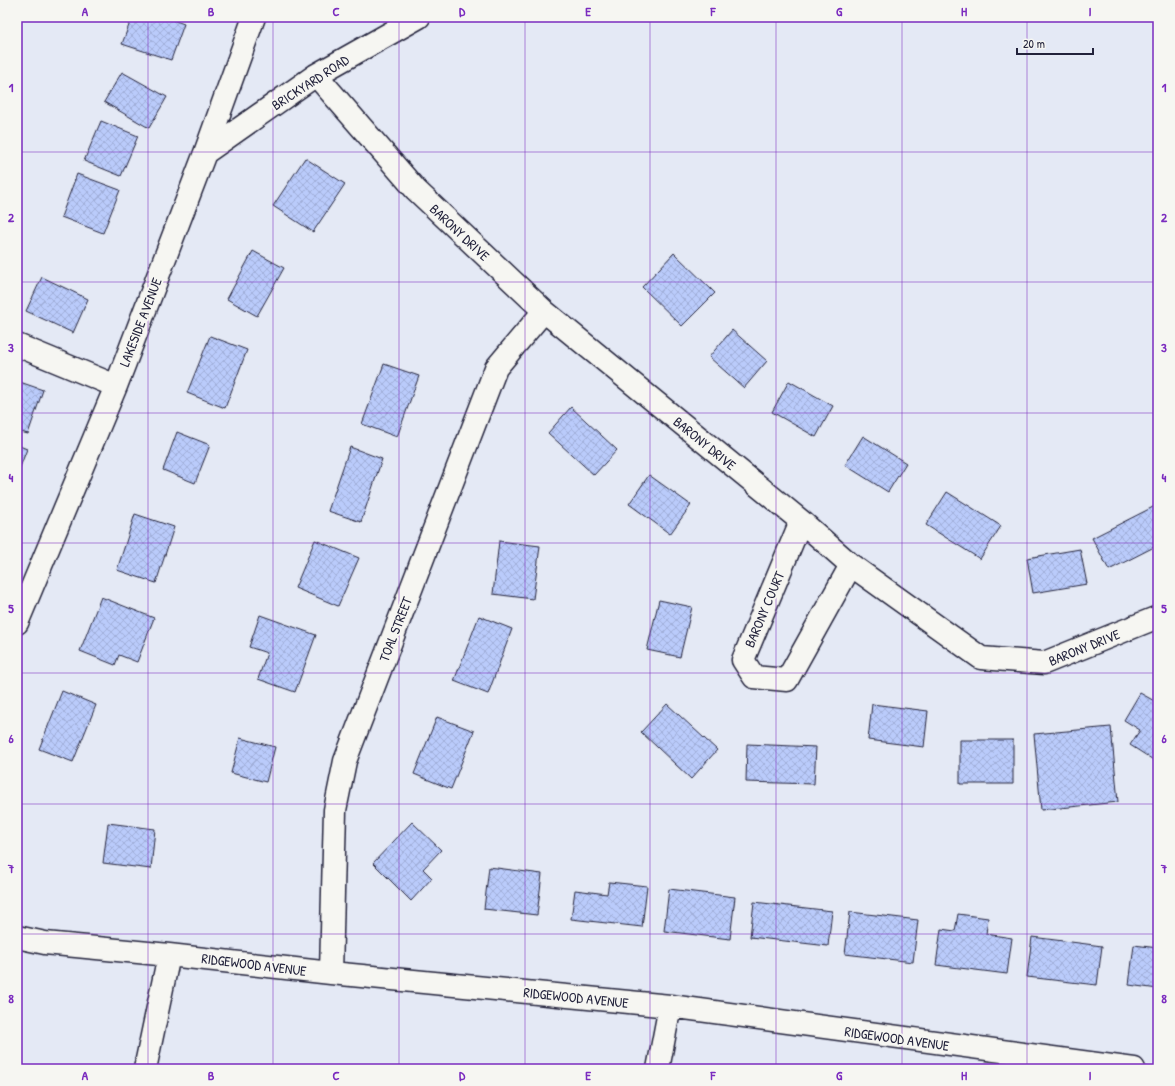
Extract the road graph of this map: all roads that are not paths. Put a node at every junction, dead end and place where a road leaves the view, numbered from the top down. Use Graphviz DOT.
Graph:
graph roads {
  1 [pos="254,17"];
  2 [pos="419,17"];
  3 [pos="316,76"];
  4 [pos="205,153"];
  5 [pos="544,311"];
  6 [pos="17,345"];
  7 [pos="116,386"];
  8 [pos="801,520"];
  9 [pos="851,565"];
  10 [pos="1158,617"];
  11 [pos="17,623"];
  12 [pos="17,937"];
  13 [pos="169,955"];
  14 [pos="331,973"];
  15 [pos="670,1006"];
  16 [pos="1074,1065"];
  17 [pos="145,1069"];
  18 [pos="658,1069"];
  19 [pos="1134,1069"];
  1 -- 4 [label="street, LAKESIDE AVENUE"];
  2 -- 3 [label="street, BRICKYARD ROAD"];
  3 -- 4 [label="street, BRICKYARD ROAD"];
  3 -- 5 [label="street, BARONY DRIVE"];
  4 -- 7 [label="street, LAKESIDE AVENUE"];
  5 -- 8 [label="street, BARONY DRIVE"];
  5 -- 14 [label="street, TOAL STREET"];
  6 -- 7 [label="street"];
  7 -- 11 [label="street, LAKESIDE AVENUE"];
  8 -- 9 [label="street, BARONY DRIVE"];
  8 -- 9 [label="street, BARONY COURT"];
  9 -- 10 [label="street, BARONY DRIVE"];
  12 -- 13 [label="street, RIDGEWOOD AVENUE"];
  13 -- 14 [label="street, RIDGEWOOD AVENUE"];
  13 -- 17 [label="street"];
  14 -- 15 [label="street, RIDGEWOOD AVENUE"];
  15 -- 16 [label="street, RIDGEWOOD AVENUE"];
  15 -- 18 [label="street"];
  16 -- 19 [label="street, RIDGEWOOD AVENUE"];
}
